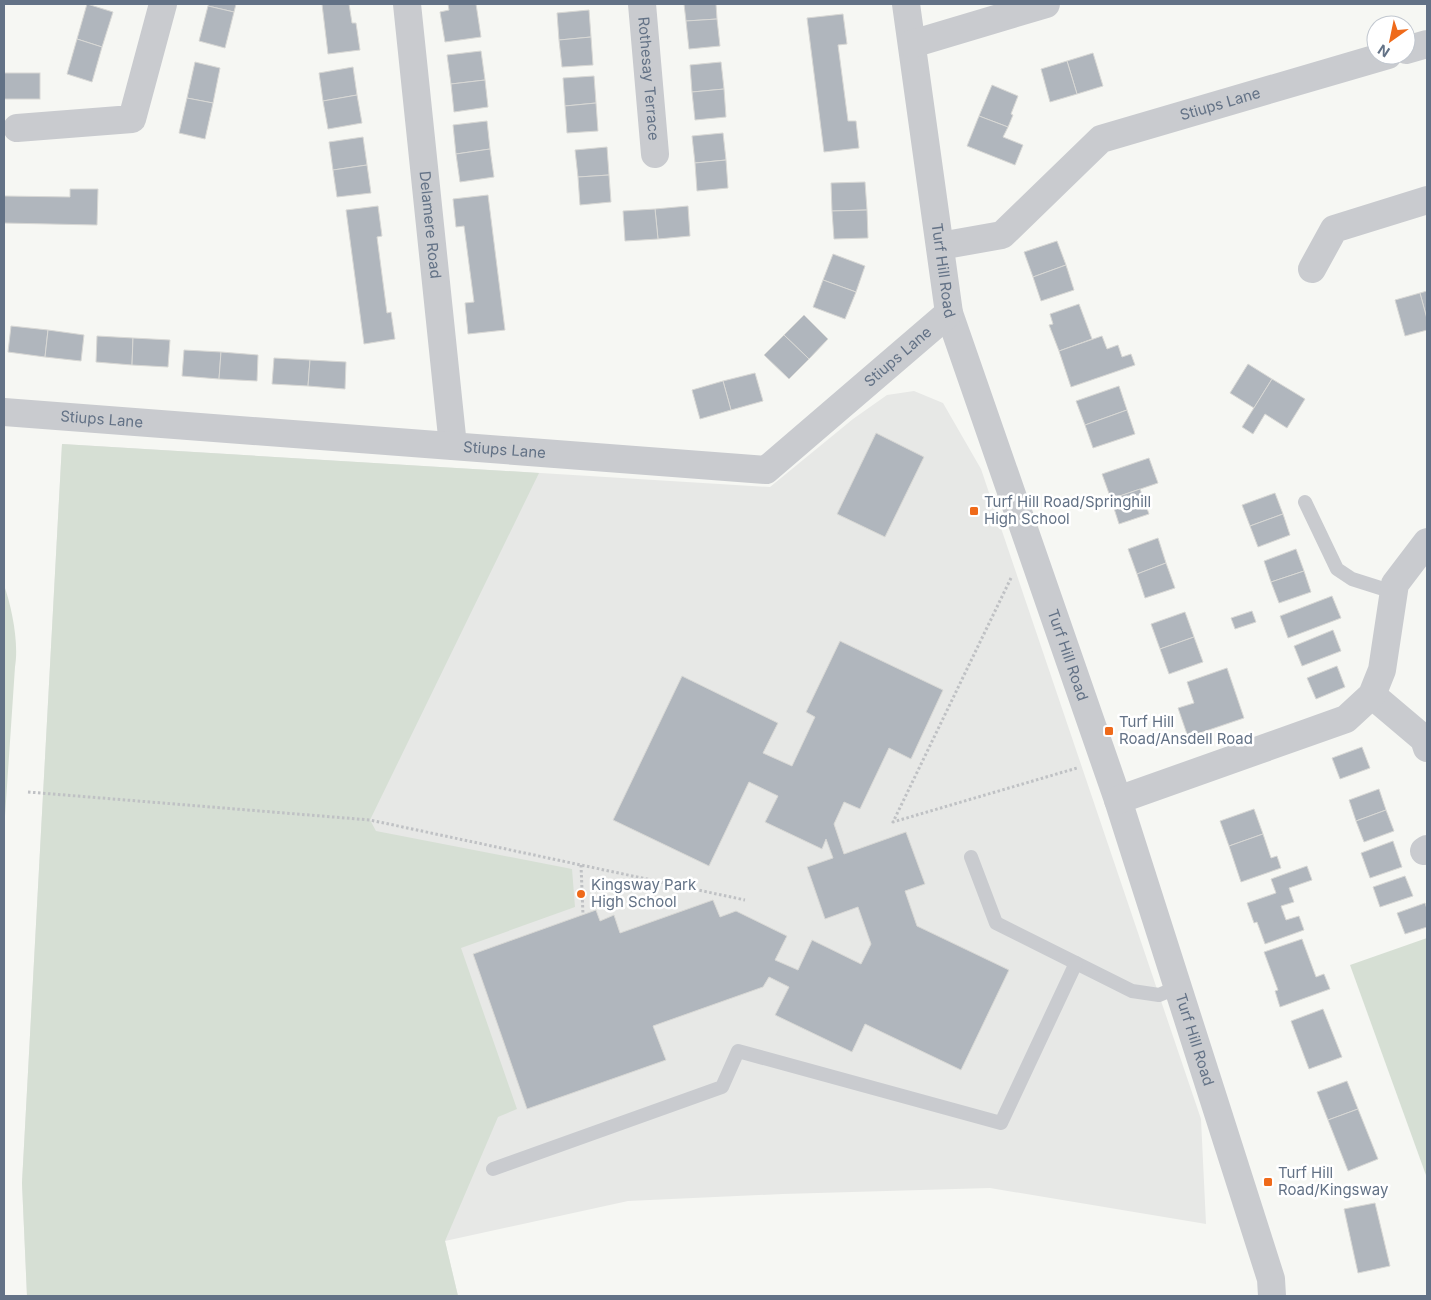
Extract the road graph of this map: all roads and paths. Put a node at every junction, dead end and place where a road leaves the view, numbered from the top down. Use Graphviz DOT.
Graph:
graph roads {
  1 [pos="163,4"];
  2 [pos="407,4"];
  3 [pos="642,4"];
  4 [pos="906,4"];
  5 [pos="1046,4"];
  6 [pos="912,44"];
  7 [pos="1366,61"];
  8 [pos="17,128"];
  9 [pos="655,154"];
  10 [pos="1427,200"];
  11 [pos="940,246"];
  12 [pos="1312,269"];
  13 [pos="949,313"];
  14 [pos="4,412"];
  15 [pos="453,446"];
  16 [pos="1305,502"];
  17 [pos="1427,542"];
  18 [pos="1029,543"];
  19 [pos="1394,592"];
  20 [pos="1372,694"];
  21 [pos="1427,748"];
  22 [pos="1104,760"];
  23 [pos="28,792"];
  24 [pos="1118,800"];
  25 [pos="971,857"];
  26 [pos="581,865"];
  27 [pos="745,900"];
  28 [pos="583,915"];
  29 [pos="1076,963"];
  30 [pos="1178,987"];
  31 [pos="493,1169"];
  32 [pos="1272,1296"];
  1 -- 8 [label="street"];
  2 -- 15 [label="street, Delamere Road"];
  3 -- 9 [label="street, Rothesay Terrace"];
  4 -- 6 [label="street, Turf Hill Road"];
  5 -- 6 [label="street"];
  6 -- 11 [label="street, Turf Hill Road"];
  7 -- 11 [label="street, Stiups Lane"];
  10 -- 12 [label="street"];
  11 -- 13 [label="street, Turf Hill Road"];
  13 -- 15 [label="street, Stiups Lane"];
  13 -- 18 [label="street, Turf Hill Road"];
  14 -- 15 [label="street, Stiups Lane"];
  16 -- 19 [label="lane"];
  17 -- 19 [label="street"];
  18 -- 22 [label="street, Turf Hill Road"];
  18 -- 22 [label="path"];
  19 -- 20 [label="street"];
  20 -- 21 [label="street"];
  20 -- 24 [label="street"];
  22 -- 24 [label="street, Turf Hill Road"];
  23 -- 26 [label="path"];
  24 -- 30 [label="street, Turf Hill Road"];
  25 -- 29 [label="lane"];
  26 -- 27 [label="path"];
  26 -- 28 [label="path"];
  29 -- 30 [label="lane"];
  29 -- 31 [label="lane"];
  30 -- 32 [label="street, Turf Hill Road"];
}
